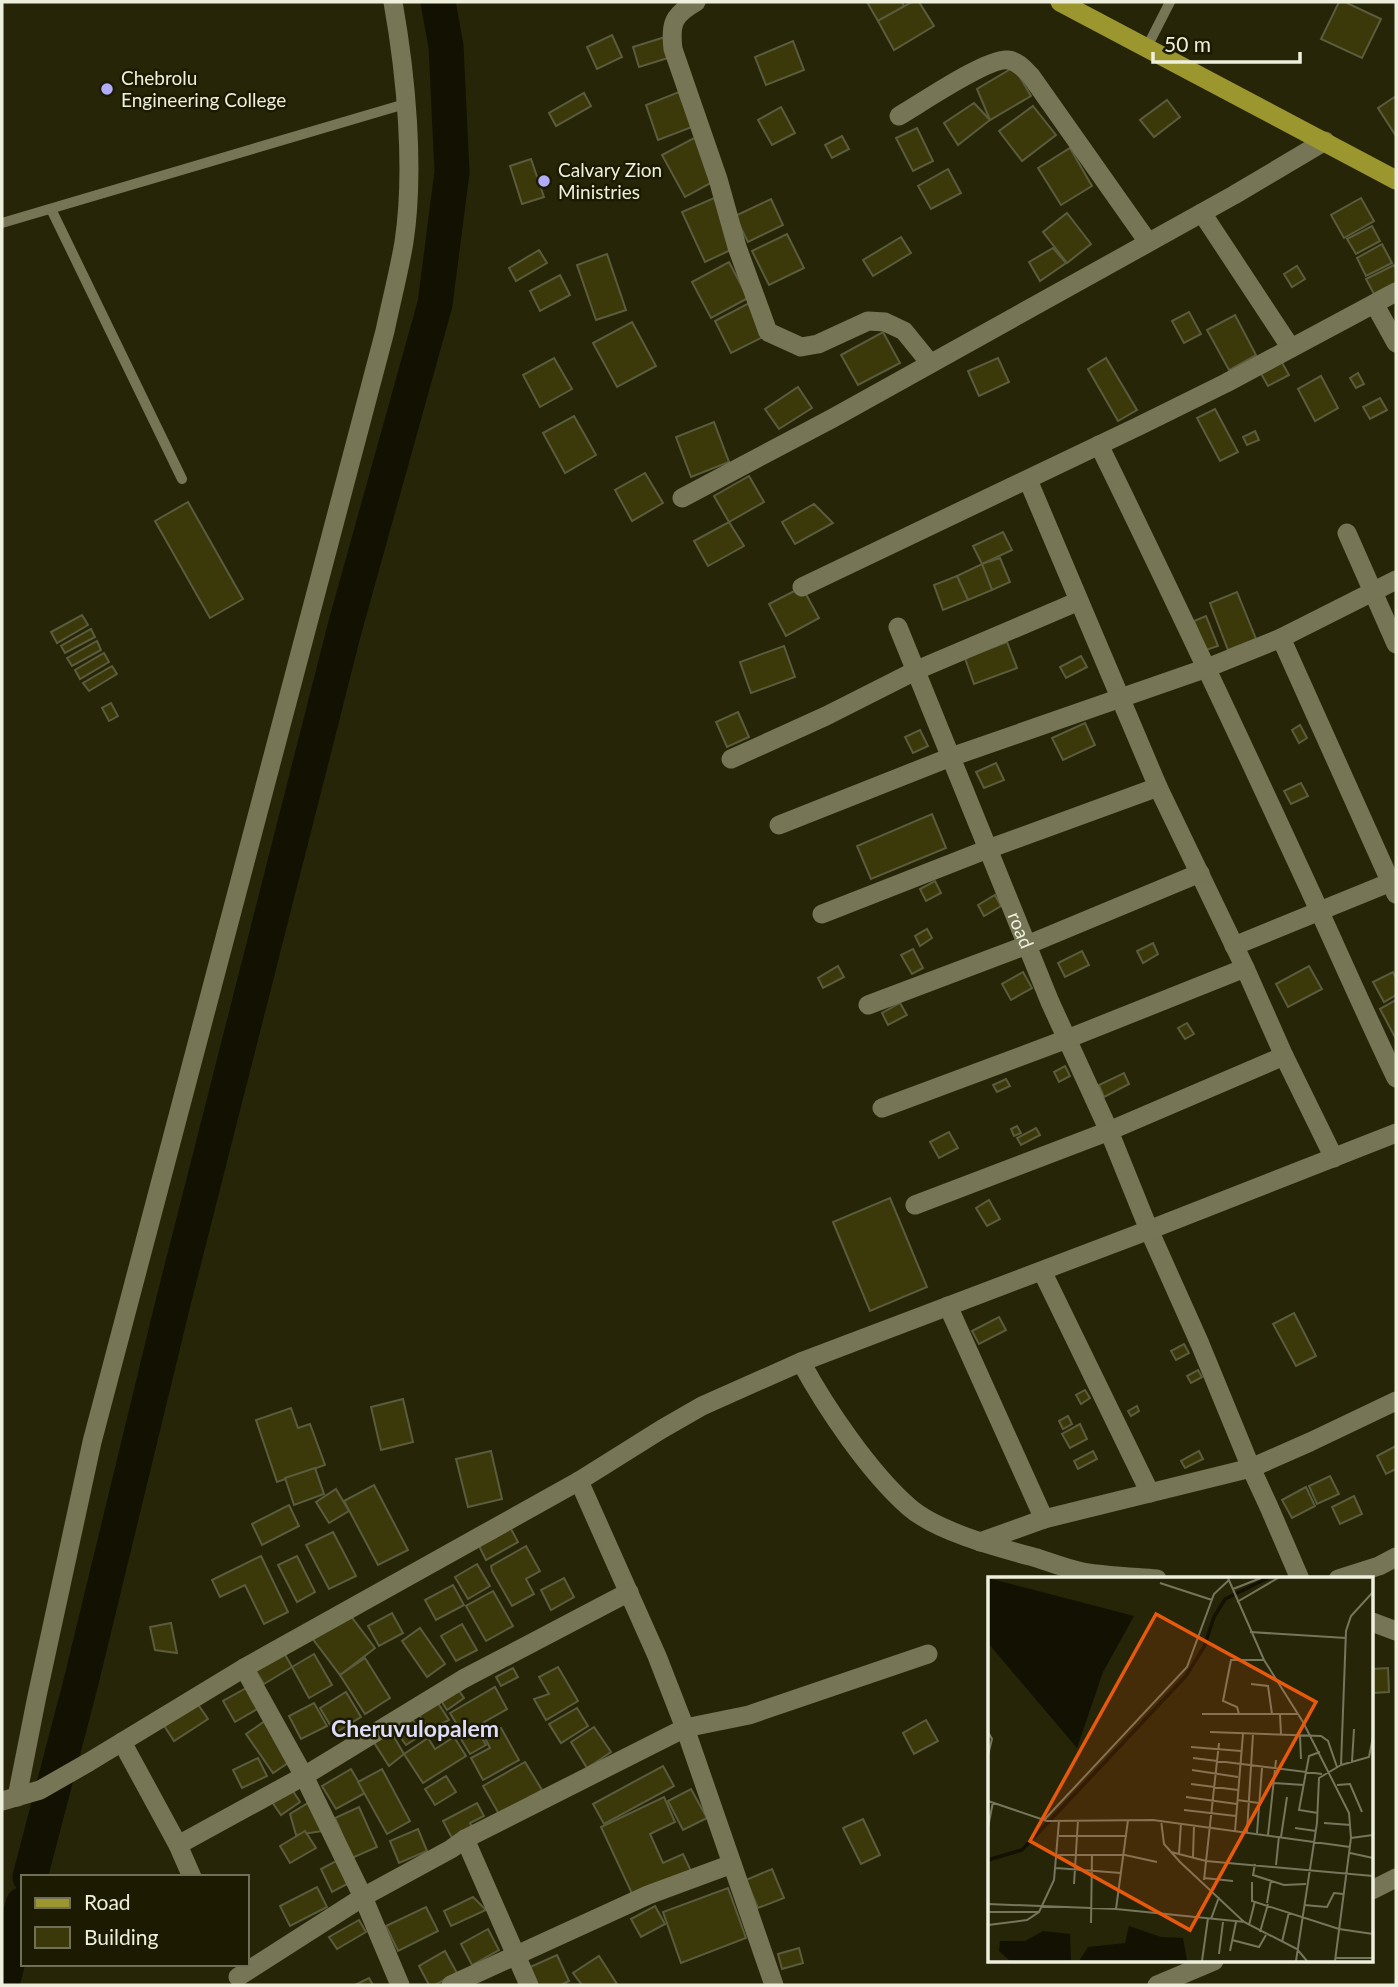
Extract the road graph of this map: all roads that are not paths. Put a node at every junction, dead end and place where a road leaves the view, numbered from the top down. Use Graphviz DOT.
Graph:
graph roads {
  1 [pos="393,2"];
  2 [pos="696,2"];
  3 [pos="1060,2"];
  4 [pos="1170,2"];
  5 [pos="1147,47"];
  6 [pos="405,104"];
  7 [pos="899,116"];
  8 [pos="1325,141"];
  9 [pos="1396,180"];
  10 [pos="51,209"];
  11 [pos="1202,212"];
  12 [pos="2,223"];
  13 [pos="1148,242"];
  14 [pos="1396,292"];
  15 [pos="1375,305"];
  16 [pos="1396,342"];
  17 [pos="1291,348"];
  18 [pos="930,363"];
  19 [pos="1099,445"];
  20 [pos="182,479"];
  21 [pos="1028,480"];
  22 [pos="682,498"];
  23 [pos="1347,533"];
  24 [pos="1396,580"];
  25 [pos="802,587"];
  26 [pos="1373,590"];
  27 [pos="1079,601"];
  28 [pos="898,627"];
  29 [pos="1281,638"];
  30 [pos="1396,644"];
  31 [pos="1207,668"];
  32 [pos="917,670"];
  33 [pos="1122,699"];
  34 [pos="951,757"];
  35 [pos="731,759"];
  36 [pos="1158,787"];
  37 [pos="779,825"];
  38 [pos="988,849"];
  39 [pos="1200,873"];
  40 [pos="1394,888"];
  41 [pos="1320,911"];
  42 [pos="822,914"];
  43 [pos="1027,945"];
  44 [pos="1234,946"];
  45 [pos="1245,968"];
  46 [pos="868,1005"];
  47 [pos="1067,1039"];
  48 [pos="1284,1056"];
  49 [pos="1396,1078"];
  50 [pos="882,1108"];
  51 [pos="1109,1131"];
  52 [pos="1396,1133"];
  53 [pos="1334,1157"];
  54 [pos="915,1205"];
  55 [pos="1149,1230"];
  56 [pos="1042,1270"];
  57 [pos="948,1306"];
  58 [pos="801,1362"];
  59 [pos="1396,1401"];
  60 [pos="1251,1468"];
  61 [pos="579,1481"];
  62 [pos="1150,1493"];
  63 [pos="1044,1519"];
  64 [pos="981,1542"];
  65 [pos="1396,1557"];
  66 [pos="1136,1577"];
  67 [pos="1299,1577"];
  68 [pos="1344,1577"];
  69 [pos="629,1591"];
  70 [pos="1374,1623"];
  71 [pos="1396,1631"];
  72 [pos="928,1654"];
  73 [pos="244,1668"];
  74 [pos="685,1728"];
  75 [pos="122,1742"];
  76 [pos="304,1776"];
  77 [pos="10,1799"];
  78 [pos="465,1839"];
  79 [pos="178,1845"];
  80 [pos="732,1864"];
  81 [pos="191,1875"];
  82 [pos="1396,1878"];
  83 [pos="1374,1889"];
  84 [pos="363,1896"];
  85 [pos="515,1955"];
  86 [pos="1211,1962"];
  87 [pos="237,1975"];
  88 [pos="400,1985"];
  89 [pos="451,1985"];
  90 [pos="529,1985"];
  91 [pos="774,1985"];
  92 [pos="1157,1985"];
  1 -- 6 [label="street"];
  2 -- 18 [label="street"];
  3 -- 5 [label="main road"];
  4 -- 5 [label="lane"];
  5 -- 8 [label="main road"];
  6 -- 10 [label="lane"];
  6 -- 77 [label="street"];
  7 -- 13 [label="street"];
  8 -- 9 [label="main road"];
  8 -- 11 [label="street"];
  10 -- 12 [label="lane"];
  10 -- 20 [label="lane"];
  11 -- 13 [label="street"];
  11 -- 17 [label="street"];
  13 -- 18 [label="street"];
  14 -- 15 [label="street"];
  15 -- 16 [label="street"];
  15 -- 17 [label="street"];
  17 -- 19 [label="street"];
  18 -- 22 [label="street"];
  19 -- 21 [label="street"];
  19 -- 31 [label="street"];
  21 -- 25 [label="street"];
  21 -- 27 [label="street"];
  23 -- 26 [label="street"];
  24 -- 26 [label="street"];
  26 -- 29 [label="street"];
  26 -- 30 [label="street"];
  27 -- 32 [label="street"];
  27 -- 33 [label="street"];
  28 -- 32 [label="street, road"];
  29 -- 31 [label="street"];
  29 -- 40 [label="street"];
  31 -- 33 [label="street"];
  31 -- 41 [label="street"];
  32 -- 34 [label="street, road"];
  32 -- 35 [label="street"];
  33 -- 34 [label="street"];
  33 -- 36 [label="street"];
  34 -- 37 [label="street"];
  34 -- 38 [label="street, road"];
  36 -- 38 [label="street"];
  36 -- 39 [label="street"];
  38 -- 42 [label="street"];
  38 -- 43 [label="street, road"];
  39 -- 43 [label="street"];
  39 -- 44 [label="street"];
  40 -- 41 [label="street"];
  41 -- 44 [label="street"];
  41 -- 49 [label="street"];
  43 -- 46 [label="street"];
  43 -- 47 [label="street, road"];
  44 -- 45 [label="street"];
  45 -- 47 [label="street"];
  45 -- 48 [label="street"];
  47 -- 50 [label="street"];
  47 -- 51 [label="street, road"];
  48 -- 51 [label="street"];
  48 -- 53 [label="street"];
  51 -- 54 [label="street"];
  51 -- 55 [label="street, road"];
  52 -- 53 [label="street"];
  53 -- 55 [label="street"];
  55 -- 56 [label="street"];
  55 -- 60 [label="street, road"];
  56 -- 57 [label="street"];
  56 -- 62 [label="street"];
  57 -- 58 [label="street"];
  57 -- 63 [label="street"];
  58 -- 61 [label="street"];
  58 -- 64 [label="street"];
  59 -- 60 [label="street"];
  60 -- 62 [label="street"];
  60 -- 67 [label="street, road"];
  61 -- 69 [label="street"];
  61 -- 73 [label="street"];
  62 -- 63 [label="street"];
  63 -- 64 [label="street"];
  64 -- 66 [label="street"];
  65 -- 68 [label="street"];
  69 -- 74 [label="street"];
  69 -- 76 [label="street"];
  70 -- 71 [label="street"];
  72 -- 74 [label="street"];
  73 -- 75 [label="street"];
  73 -- 76 [label="street"];
  74 -- 78 [label="street"];
  74 -- 80 [label="street"];
  75 -- 77 [label="street"];
  75 -- 79 [label="street"];
  76 -- 79 [label="street"];
  76 -- 84 [label="street"];
  78 -- 84 [label="street"];
  78 -- 85 [label="street"];
  79 -- 81 [label="street"];
  80 -- 85 [label="street"];
  80 -- 91 [label="street"];
  82 -- 83 [label="street"];
  84 -- 87 [label="street"];
  84 -- 88 [label="street"];
  85 -- 89 [label="street"];
  85 -- 90 [label="street"];
  86 -- 92 [label="street"];
}
